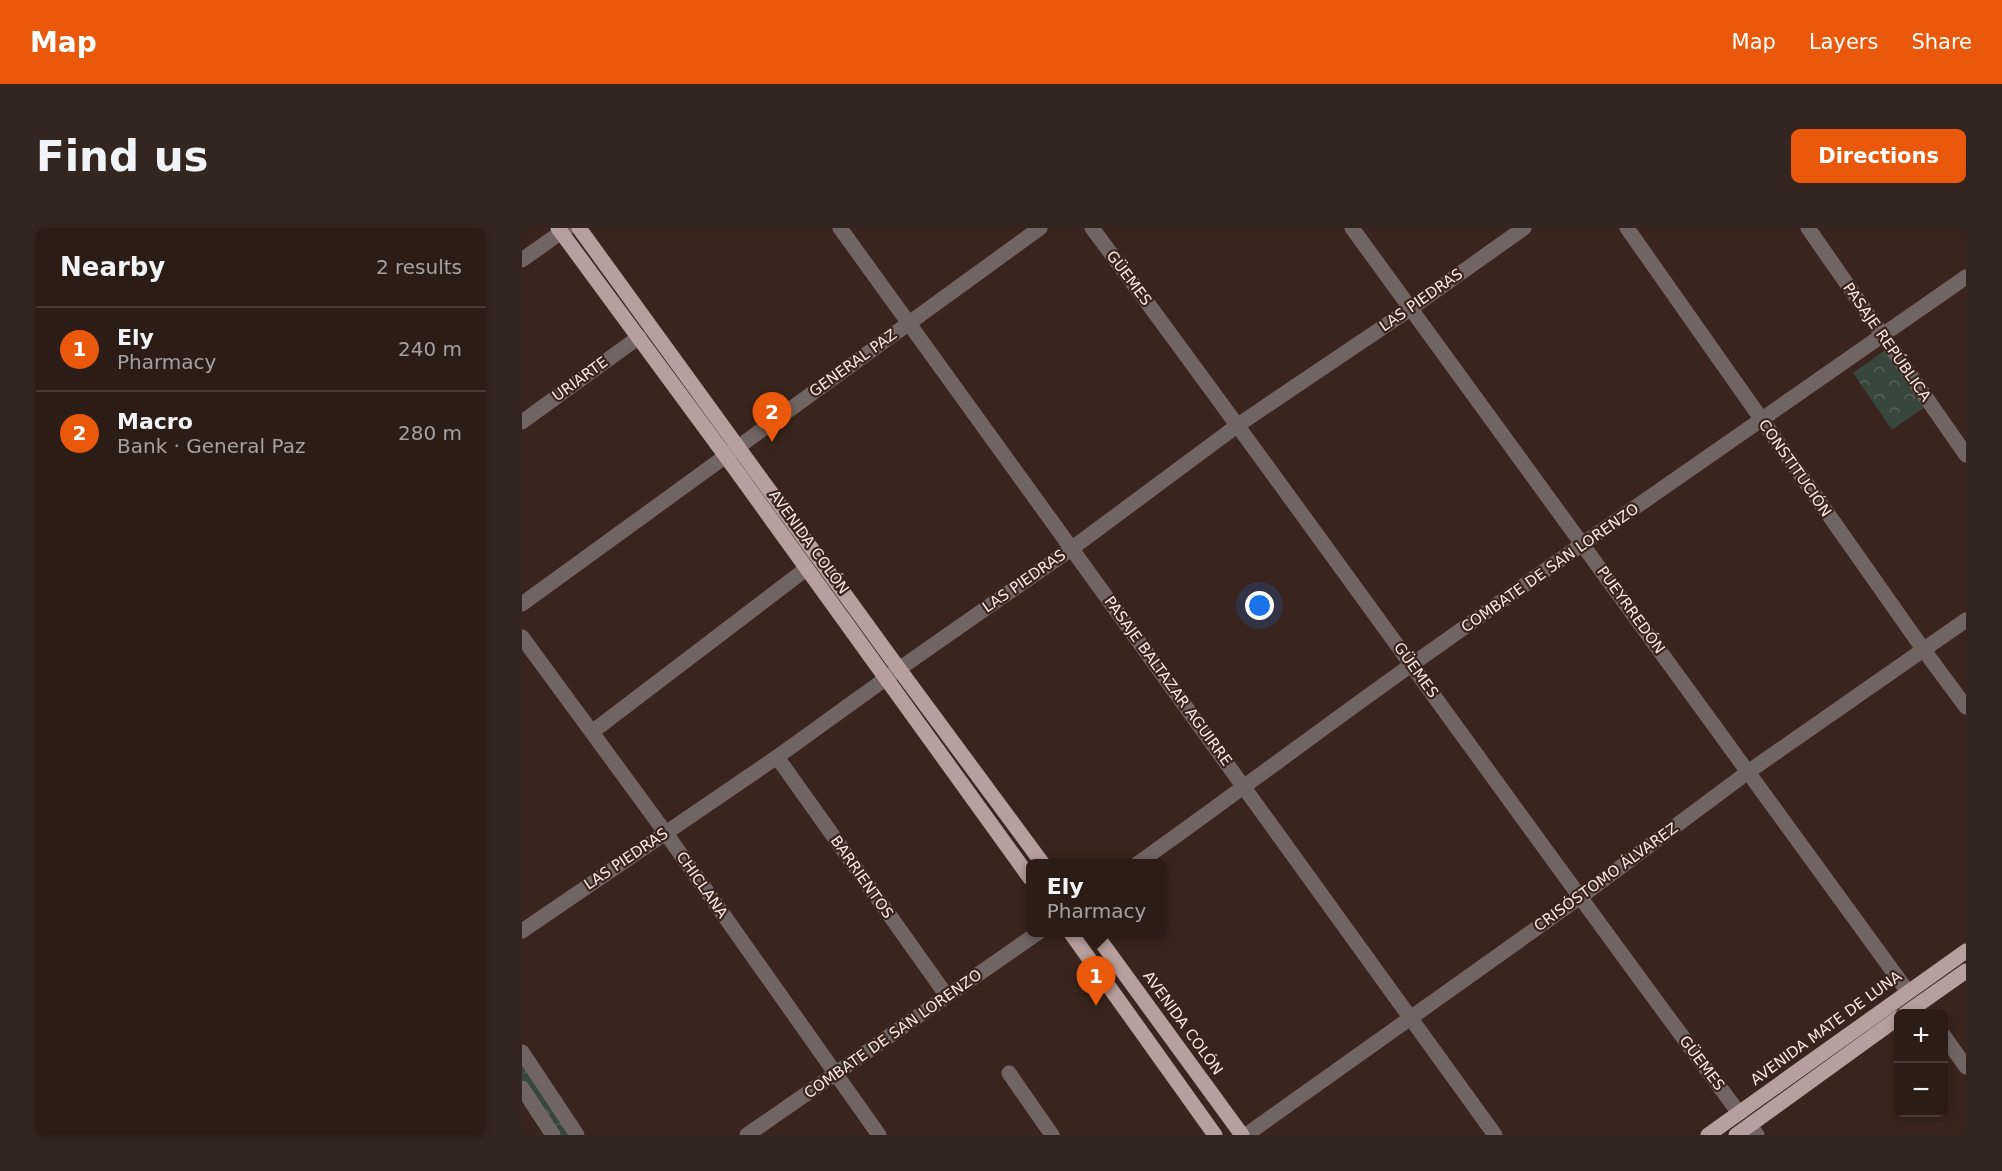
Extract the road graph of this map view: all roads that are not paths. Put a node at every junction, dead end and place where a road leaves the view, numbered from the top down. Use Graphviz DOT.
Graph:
graph roads {
  1 [pos="579,228"];
  2 [pos="840,228"];
  3 [pos="1040,228"];
  4 [pos="1092,228"];
  5 [pos="1352,228"];
  6 [pos="1524,228"];
  7 [pos="1627,228"];
  8 [pos="1808,228"];
  9 [pos="562,229"];
  10 [pos="522,260"];
  11 [pos="1966,277"];
  12 [pos="1410,309"];
  13 [pos="909,322"];
  14 [pos="1882,335"];
  15 [pos="639,337"];
  16 [pos="1760,419"];
  17 [pos="522,422"];
  18 [pos="1238,425"];
  19 [pos="732,451"];
  20 [pos="1966,455"];
  21 [pos="1583,544"];
  22 [pos="1071,549"];
  23 [pos="806,568"];
  24 [pos="522,604"];
  25 [pos="1966,620"];
  26 [pos="522,637"];
  27 [pos="1923,649"];
  28 [pos="1412,665"];
  29 [pos="899,669"];
  30 [pos="885,678"];
  31 [pos="1966,707"];
  32 [pos="592,732"];
  33 [pos="777,757"];
  34 [pos="1748,772"];
  35 [pos="1245,788"];
  36 [pos="665,832"];
  37 [pos="1039,859"];
  38 [pos="1144,859"];
  39 [pos="1026,872"];
  40 [pos="1579,898"];
  41 [pos="522,930"];
  42 [pos="1033,937"];
  43 [pos="1073,937"];
  44 [pos="1097,937"];
  45 [pos="1966,951"];
  46 [pos="1966,971"];
  47 [pos="947,996"];
  48 [pos="1918,1003"];
  49 [pos="1411,1018"];
  50 [pos="1894,1022"];
  51 [pos="1948,1042"];
  52 [pos="522,1052"];
  53 [pos="1966,1067"];
  54 [pos="1009,1073"];
  55 [pos="835,1075"];
  56 [pos="522,1088"];
  57 [pos="1739,1113"];
  58 [pos="1754,1130"];
  59 [pos="553,1135"];
  60 [pos="578,1135"];
  61 [pos="747,1135"];
  62 [pos="879,1135"];
  63 [pos="1052,1135"];
  64 [pos="1215,1135"];
  65 [pos="1244,1135"];
  66 [pos="1495,1135"];
  67 [pos="1708,1135"];
  68 [pos="1736,1135"];
  1 -- 19 [label="main road, AVENIDA COLÓN"];
  2 -- 13 [label="street, PASAJE BALTAZAR AGUIRRE"];
  3 -- 13 [label="street, GENERAL PAZ"];
  4 -- 18 [label="street, GÜEMES"];
  5 -- 12 [label="street, PUEYRREDÓN"];
  6 -- 12 [label="street, LAS PIEDRAS"];
  7 -- 16 [label="street, CONSTITUCIÓN"];
  8 -- 14 [label="street, PASAJE REPÚBLICA"];
  9 -- 10 [label="street"];
  9 -- 15 [label="main road, AVENIDA COLÓN"];
  11 -- 14 [label="street, COMBATE DE SAN LORENZO"];
  12 -- 18 [label="street, LAS PIEDRAS"];
  12 -- 21 [label="street, PUEYRREDÓN"];
  13 -- 19 [label="street, GENERAL PAZ"];
  13 -- 22 [label="street, PASAJE BALTAZAR AGUIRRE"];
  14 -- 16 [label="street, COMBATE DE SAN LORENZO"];
  14 -- 20 [label="street, PASAJE REPÚBLICA"];
  15 -- 17 [label="street, URIARTE"];
  15 -- 19 [label="main road, AVENIDA COLÓN"];
  16 -- 21 [label="street, COMBATE DE SAN LORENZO"];
  16 -- 27 [label="street, CONSTITUCIÓN"];
  18 -- 22 [label="street, LAS PIEDRAS"];
  18 -- 28 [label="street, GÜEMES"];
  19 -- 23 [label="main road, AVENIDA COLÓN"];
  19 -- 24 [label="street, GENERAL PAZ"];
  19 -- 29 [label="main road, AVENIDA COLÓN"];
  21 -- 28 [label="street, COMBATE DE SAN LORENZO"];
  21 -- 34 [label="street, PUEYRREDÓN"];
  22 -- 29 [label="street, LAS PIEDRAS"];
  22 -- 35 [label="street, PASAJE BALTAZAR AGUIRRE"];
  23 -- 30 [label="main road, AVENIDA COLÓN"];
  23 -- 32 [label="street"];
  25 -- 27 [label="street, CRISÓSTOMO ÁLVAREZ"];
  26 -- 32 [label="street, CHICLANA"];
  27 -- 31 [label="street, CONSTITUCIÓN"];
  27 -- 34 [label="street, CRISÓSTOMO ÁLVAREZ"];
  28 -- 35 [label="street, COMBATE DE SAN LORENZO"];
  28 -- 40 [label="street, GÜEMES"];
  29 -- 30 [label="street, LAS PIEDRAS"];
  29 -- 37 [label="main road, AVENIDA COLÓN"];
  30 -- 33 [label="street, LAS PIEDRAS"];
  30 -- 39 [label="main road, AVENIDA COLÓN"];
  32 -- 36 [label="street, CHICLANA"];
  33 -- 36 [label="street, LAS PIEDRAS"];
  33 -- 47 [label="street, BARRIENTOS"];
  34 -- 40 [label="street, CRISÓSTOMO ÁLVAREZ"];
  34 -- 48 [label="street, PUEYRREDÓN"];
  35 -- 38 [label="street, COMBATE DE SAN LORENZO"];
  35 -- 49 [label="street, PASAJE BALTAZAR AGUIRRE"];
  36 -- 41 [label="street, LAS PIEDRAS"];
  36 -- 55 [label="street, CHICLANA"];
  40 -- 49 [label="street, CRISÓSTOMO ÁLVAREZ"];
  40 -- 57 [label="street, GÜEMES"];
  42 -- 47 [label="street, COMBATE DE SAN LORENZO"];
  43 -- 64 [label="main road"];
  44 -- 65 [label="main road, AVENIDA COLÓN"];
  45 -- 48 [label="main road, AVENIDA MATE DE LUNA"];
  46 -- 48 [label="main road, AVENIDA MATE DE LUNA"];
  47 -- 55 [label="street, COMBATE DE SAN LORENZO"];
  48 -- 57 [label="main road, AVENIDA MATE DE LUNA"];
  49 -- 65 [label="street, CRISÓSTOMO ÁLVAREZ"];
  49 -- 66 [label="street, PASAJE BALTAZAR AGUIRRE"];
  50 -- 58 [label="main road"];
  51 -- 53 [label="street"];
  52 -- 60 [label="street"];
  54 -- 63 [label="street"];
  55 -- 61 [label="street, COMBATE DE SAN LORENZO"];
  55 -- 62 [label="street, CHICLANA"];
  56 -- 59 [label="street"];
  57 -- 67 [label="main road, AVENIDA MATE DE LUNA"];
  58 -- 68 [label="main road"];
}
